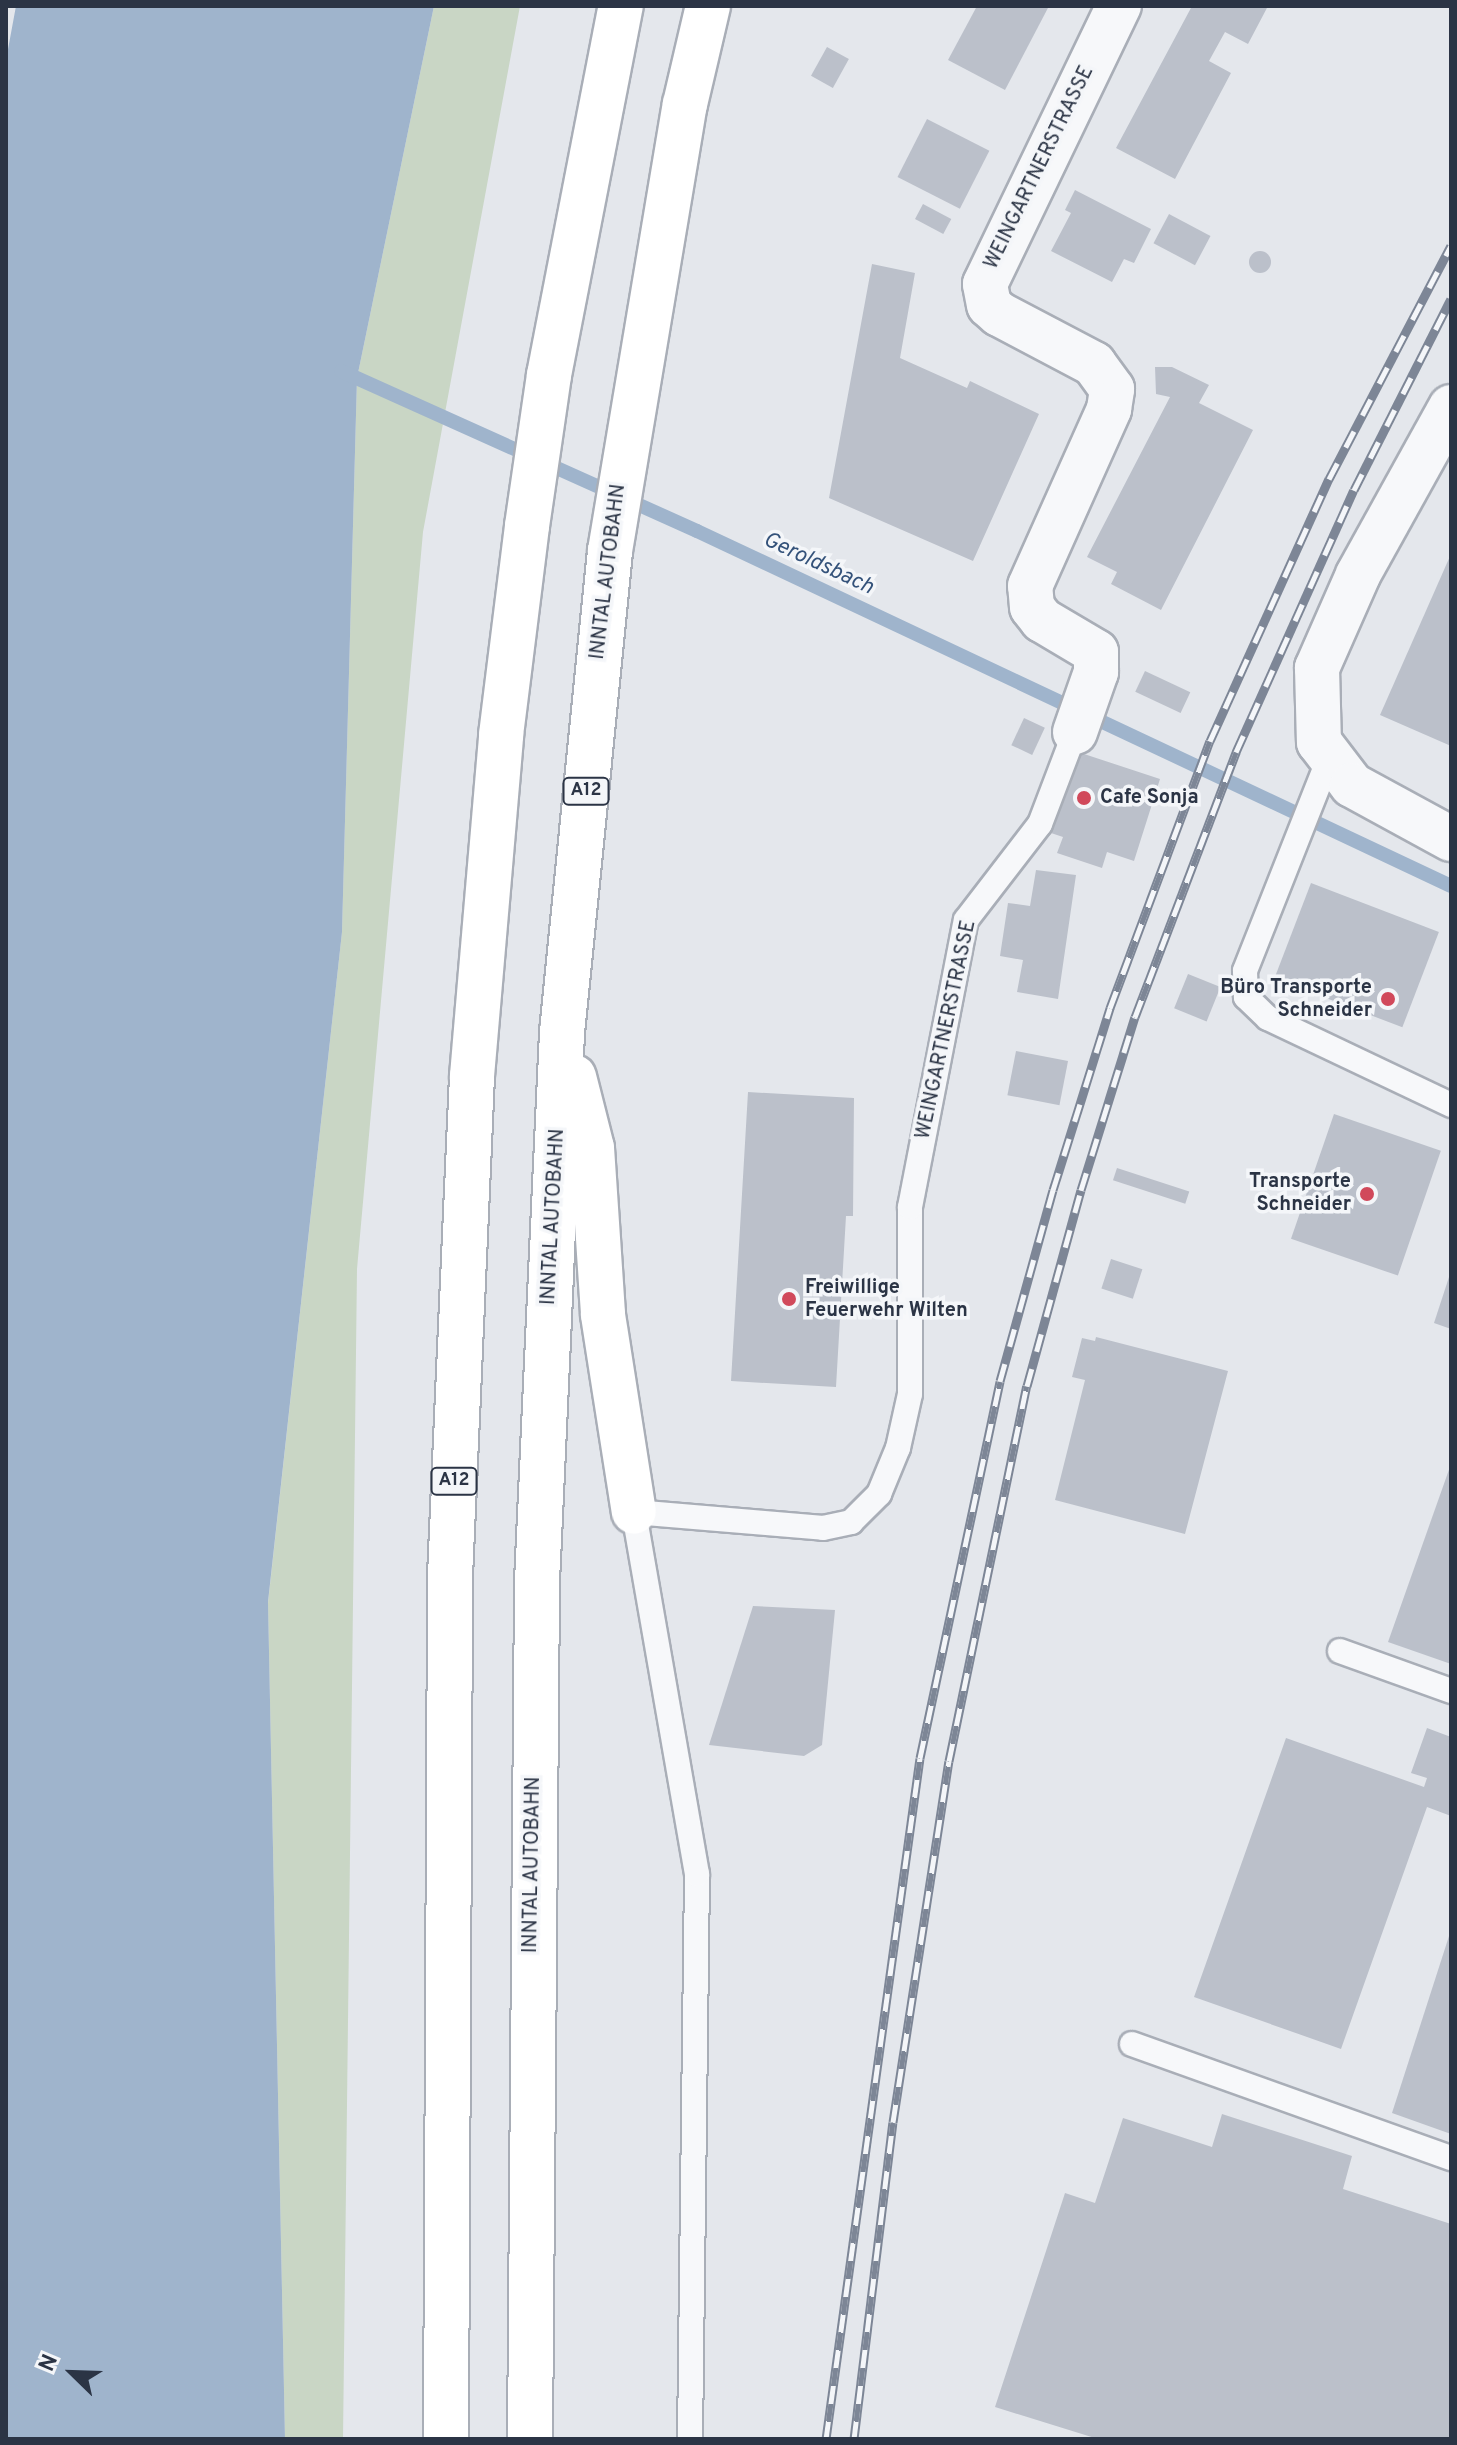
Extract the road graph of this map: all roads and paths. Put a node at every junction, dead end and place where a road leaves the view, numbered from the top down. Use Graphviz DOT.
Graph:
graph roads {
  1 [pos="621,6"];
  2 [pos="708,6"];
  3 [pos="1119,6"];
  4 [pos="1451,407"];
  5 [pos="1082,716"];
  6 [pos="1330,756"];
  7 [pos="1451,839"];
  8 [pos="562,1032"];
  9 [pos="1451,1105"];
  10 [pos="634,1512"];
  11 [pos="1340,1651"];
  12 [pos="1451,1691"];
  13 [pos="1132,2044"];
  14 [pos="1451,2158"];
  15 [pos="446,2439"];
  16 [pos="530,2439"];
  17 [pos="690,2439"];
  1 -- 15 [label="highway, A12"];
  2 -- 8 [label="highway, INNTAL AUTOBAHN / A12"];
  3 -- 5 [label="street, WEINGARTNERSTRASSE"];
  4 -- 6 [label="street"];
  5 -- 10 [label="lane, WEINGARTNERSTRASSE"];
  6 -- 7 [label="street"];
  6 -- 9 [label="lane"];
  8 -- 10 [label="highway"];
  8 -- 16 [label="highway, INNTAL AUTOBAHN / A12"];
  10 -- 17 [label="lane"];
  11 -- 12 [label="lane"];
  13 -- 14 [label="lane"];
}
